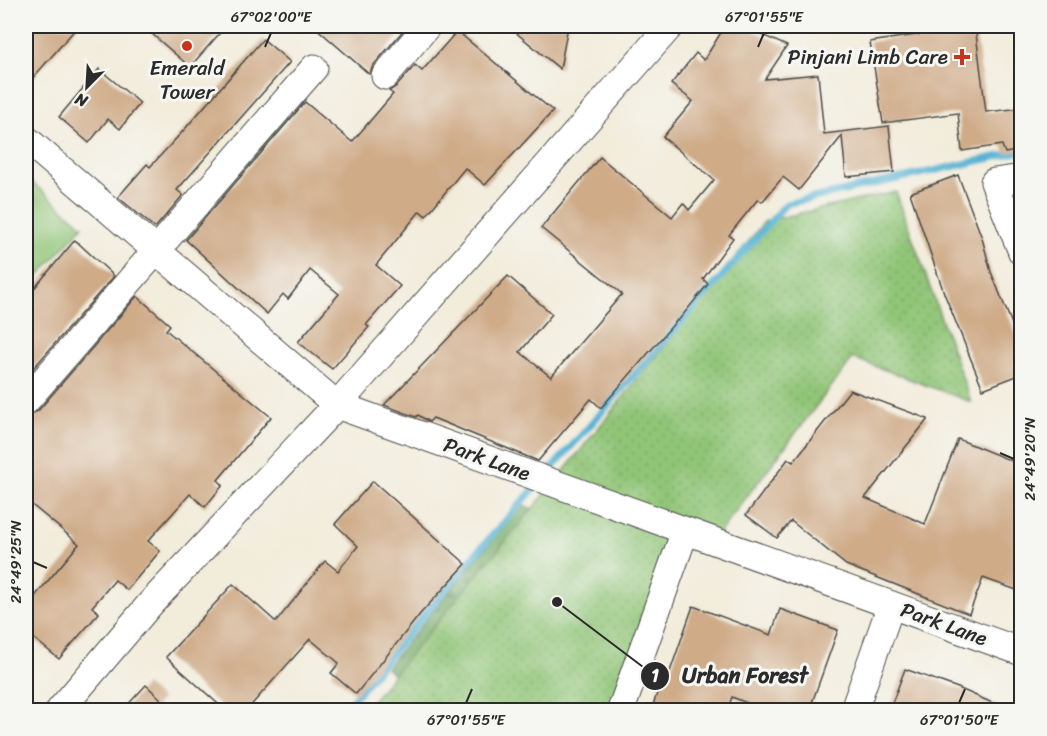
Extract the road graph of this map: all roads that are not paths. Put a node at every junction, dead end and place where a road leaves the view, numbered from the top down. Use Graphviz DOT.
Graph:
graph roads {
  1 [pos="427,26"];
  2 [pos="670,26"];
  3 [pos="314,68"];
  4 [pos="386,76"];
  5 [pos="26,139"];
  6 [pos="1022,178"];
  7 [pos="156,251"];
  8 [pos="1022,252"];
  9 [pos="26,401"];
  10 [pos="337,405"];
  11 [pos="685,531"];
  12 [pos="891,605"];
  13 [pos="1022,652"];
  14 [pos="60,711"];
  15 [pos="621,711"];
  16 [pos="854,711"];
  1 -- 4 [label="street"];
  2 -- 10 [label="street"];
  3 -- 7 [label="street"];
  5 -- 7 [label="street, Park Lane"];
  6 -- 8 [label="street"];
  7 -- 9 [label="street"];
  7 -- 10 [label="street, Park Lane"];
  10 -- 11 [label="street, Park Lane"];
  10 -- 14 [label="street"];
  11 -- 12 [label="street, Park Lane"];
  11 -- 15 [label="street"];
  12 -- 13 [label="street, Park Lane"];
  12 -- 16 [label="street"];
}
